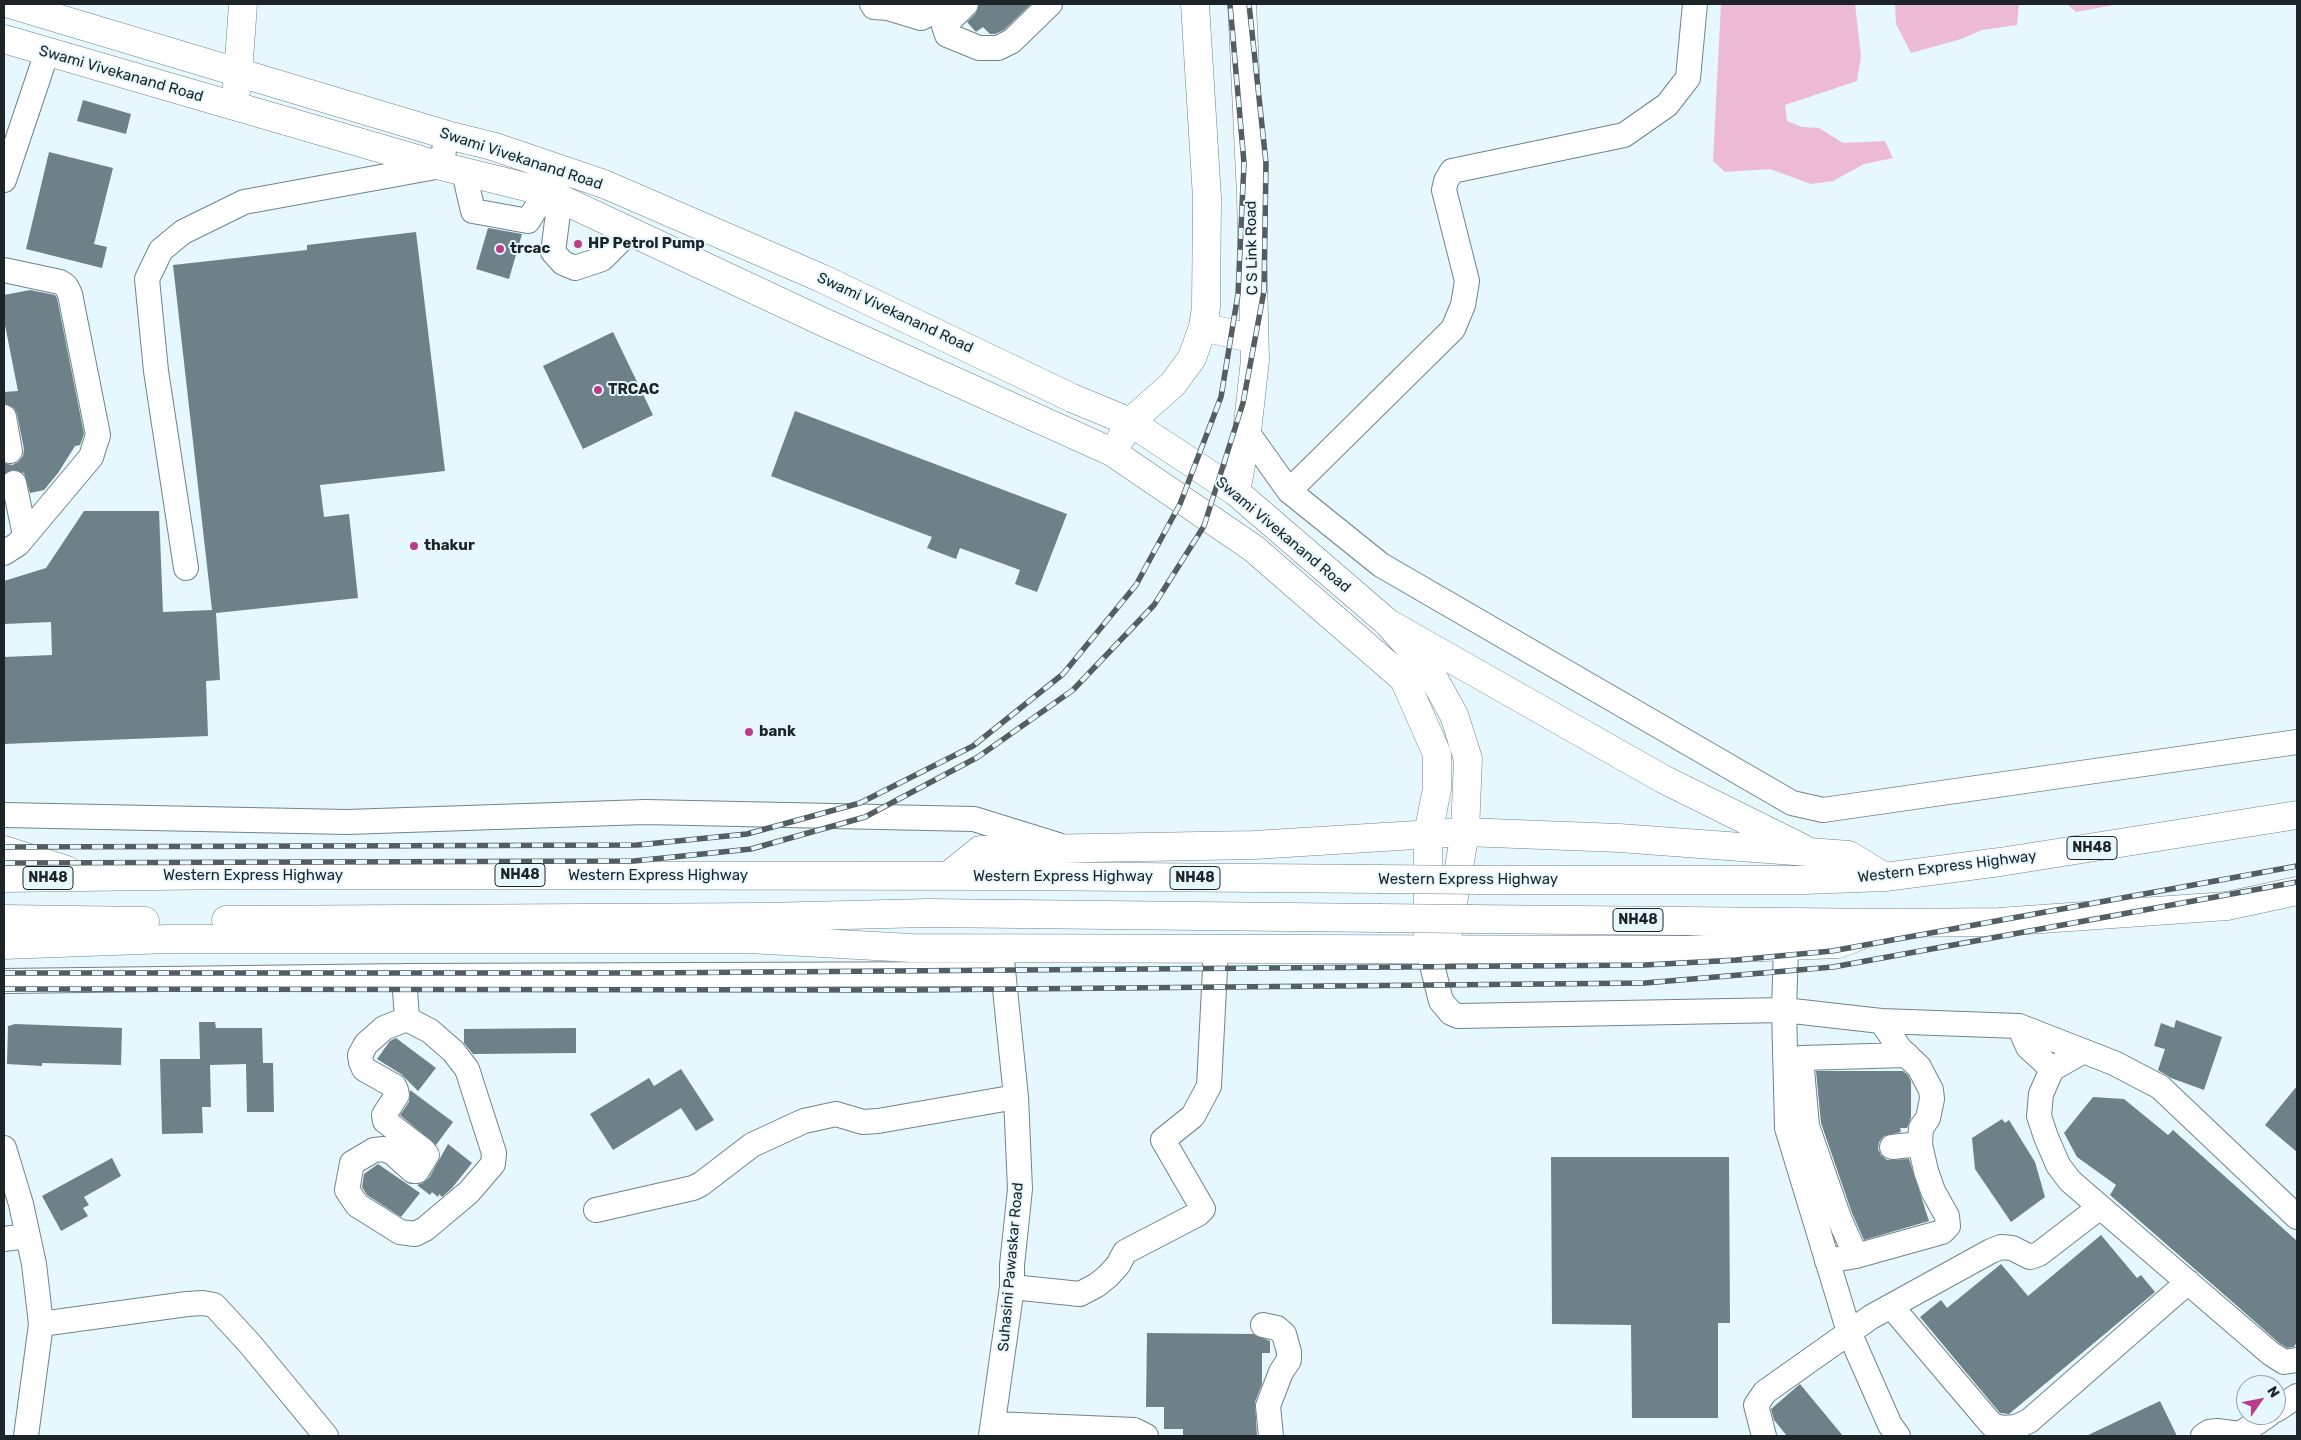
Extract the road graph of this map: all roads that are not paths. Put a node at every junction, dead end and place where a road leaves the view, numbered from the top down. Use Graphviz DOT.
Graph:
graph roads {
  1 [pos="10,4"];
  2 [pos="227,4"];
  3 [pos="243,4"];
  4 [pos="872,4"];
  5 [pos="942,4"];
  6 [pos="966,4"];
  7 [pos="1050,4"];
  8 [pos="1196,4"];
  9 [pos="1242,4"];
  10 [pos="1695,4"];
  11 [pos="4,39"];
  12 [pos="47,52"];
  13 [pos="230,69"];
  14 [pos="225,104"];
  15 [pos="447,135"];
  16 [pos="452,169"];
  17 [pos="4,180"];
  18 [pos="553,195"];
  19 [pos="630,231"];
  20 [pos="4,270"];
  21 [pos="1203,327"];
  22 [pos="1254,339"];
  23 [pos="4,417"];
  24 [pos="1130,422"];
  25 [pos="1247,432"];
  26 [pos="10,451"];
  27 [pos="1112,452"];
  28 [pos="14,483"];
  29 [pos="1289,491"];
  30 [pos="1236,492"];
  31 [pos="25,535"];
  32 [pos="4,553"];
  33 [pos="186,568"];
  34 [pos="1388,623"];
  35 [pos="2297,742"];
  36 [pos="2297,814"];
  37 [pos="4,815"];
  38 [pos="1465,832"];
  39 [pos="1428,834"];
  40 [pos="1066,848"];
  41 [pos="4,850"];
  42 [pos="1814,854"];
  43 [pos="948,876"];
  44 [pos="1885,877"];
  45 [pos="4,878"];
  46 [pos="92,878"];
  47 [pos="2297,890"];
  48 [pos="967,914"];
  49 [pos="4,919"];
  50 [pos="73,922"];
  51 [pos="1895,923"];
  52 [pos="4,939"];
  53 [pos="4,945"];
  54 [pos="1786,947"];
  55 [pos="1216,949"];
  56 [pos="1437,949"];
  57 [pos="1002,962"];
  58 [pos="404,976"];
  59 [pos="4,981"];
  60 [pos="1792,1011"];
  61 [pos="407,1019"];
  62 [pos="1881,1021"];
  63 [pos="2019,1026"];
  64 [pos="2082,1052"];
  65 [pos="1907,1055"];
  66 [pos="1801,1058"];
  67 [pos="2052,1069"];
  68 [pos="1016,1097"];
  69 [pos="1920,1144"];
  70 [pos="1892,1147"];
  71 [pos="4,1148"];
  72 [pos="1818,1193"];
  73 [pos="13,1199"];
  74 [pos="2100,1207"];
  75 [pos="596,1210"];
  76 [pos="2297,1217"];
  77 [pos="27,1236"];
  78 [pos="4,1239"];
  79 [pos="1856,1256"];
  80 [pos="1827,1261"];
  81 [pos="2188,1282"];
  82 [pos="1012,1287"];
  83 [pos="1891,1306"];
  84 [pos="41,1324"];
  85 [pos="1263,1325"];
  86 [pos="1849,1332"];
  87 [pos="2297,1360"];
  88 [pos="2297,1396"];
  89 [pos="2286,1405"];
  90 [pos="2259,1425"];
  91 [pos="992,1430"];
  92 [pos="26,1436"];
  93 [pos="326,1436"];
  94 [pos="1146,1436"];
  95 [pos="1271,1436"];
  96 [pos="1764,1436"];
  97 [pos="1898,1436"];
  98 [pos="2007,1436"];
  99 [pos="2026,1436"];
  100 [pos="2203,1436"];
  1 -- 13 [label="main road, Swami Vivekanand Road"];
  2 -- 13 [label="main road"];
  3 -- 13 [label="main road"];
  4 -- 5 [label="street"];
  6 -- 7 [label="street"];
  8 -- 21 [label="main road"];
  9 -- 22 [label="main road, C S Link Road"];
  10 -- 29 [label="street"];
  11 -- 12 [label="main road, Swami Vivekanand Road"];
  12 -- 14 [label="main road, Swami Vivekanand Road"];
  12 -- 17 [label="street"];
  13 -- 14 [label="main road"];
  13 -- 15 [label="main road, Swami Vivekanand Road"];
  14 -- 16 [label="main road, Swami Vivekanand Road"];
  15 -- 16 [label="street"];
  15 -- 24 [label="main road, Swami Vivekanand Road"];
  16 -- 18 [label="main road, Swami Vivekanand Road"];
  16 -- 18 [label="street"];
  16 -- 33 [label="street"];
  18 -- 19 [label="main road, Swami Vivekanand Road"];
  18 -- 19 [label="street"];
  19 -- 27 [label="main road, Swami Vivekanand Road"];
  20 -- 31 [label="street"];
  21 -- 22 [label="main road"];
  21 -- 24 [label="main road"];
  22 -- 25 [label="main road, C S Link Road"];
  23 -- 26 [label="street"];
  24 -- 27 [label="main road"];
  24 -- 30 [label="main road, Swami Vivekanand Road"];
  25 -- 29 [label="street"];
  25 -- 30 [label="main road, C S Link Road"];
  27 -- 39 [label="main road, Swami Vivekanand Road"];
  28 -- 31 [label="street"];
  29 -- 35 [label="street"];
  30 -- 34 [label="main road, Swami Vivekanand Road"];
  31 -- 32 [label="street"];
  34 -- 38 [label="main road, Swami Vivekanand Road"];
  34 -- 42 [label="main road"];
  36 -- 44 [label="main road, Western Express Highway / NH48"];
  37 -- 40 [label="street"];
  38 -- 39 [label="main road"];
  38 -- 42 [label="main road"];
  38 -- 56 [label="main road, Swami Vivekanand Road"];
  39 -- 40 [label="main road"];
  39 -- 56 [label="main road, Swami Vivekanand Road"];
  40 -- 43 [label="main road"];
  41 -- 46 [label="main road"];
  42 -- 44 [label="main road"];
  43 -- 44 [label="main road, Western Express Highway / NH48, bridge"];
  43 -- 46 [label="main road, Western Express Highway / NH48"];
  45 -- 46 [label="main road, Western Express Highway / NH48"];
  47 -- 51 [label="main road, NH48"];
  48 -- 50 [label="main road, NH48"];
  48 -- 51 [label="main road, NH48, bridge"];
  48 -- 57 [label="main road"];
  49 -- 50 [label="main road, NH48"];
  50 -- 52 [label="main road"];
  51 -- 54 [label="main road"];
  53 -- 57 [label="main road"];
  54 -- 56 [label="main road"];
  54 -- 60 [label="street"];
  55 -- 56 [label="main road"];
  55 -- 57 [label="main road"];
  55 -- 82 [label="street"];
  56 -- 60 [label="street"];
  57 -- 58 [label="street"];
  57 -- 68 [label="street, Suhasini Pawaskar Road"];
  58 -- 59 [label="street"];
  58 -- 61 [label="street"];
  60 -- 62 [label="street"];
  60 -- 66 [label="street"];
  60 -- 72 [label="street"];
  61 -- 61 [label="street"];
  62 -- 63 [label="street"];
  62 -- 65 [label="street"];
  63 -- 64 [label="street"];
  63 -- 67 [label="street"];
  64 -- 67 [label="street"];
  64 -- 76 [label="street"];
  65 -- 66 [label="street"];
  65 -- 69 [label="street"];
  66 -- 72 [label="street"];
  67 -- 74 [label="street"];
  68 -- 75 [label="street"];
  68 -- 82 [label="street, Suhasini Pawaskar Road"];
  69 -- 70 [label="street"];
  69 -- 79 [label="street"];
  71 -- 73 [label="street"];
  72 -- 79 [label="street"];
  72 -- 80 [label="street"];
  73 -- 77 [label="street"];
  74 -- 81 [label="street"];
  74 -- 83 [label="street"];
  77 -- 78 [label="street"];
  77 -- 84 [label="street"];
  79 -- 80 [label="street"];
  80 -- 86 [label="street"];
  81 -- 83 [label="street"];
  81 -- 87 [label="street"];
  82 -- 91 [label="street, Suhasini Pawaskar Road"];
  83 -- 86 [label="street"];
  84 -- 92 [label="street"];
  84 -- 93 [label="street"];
  85 -- 95 [label="street"];
  86 -- 96 [label="street"];
  86 -- 97 [label="street"];
  88 -- 89 [label="street"];
  90 -- 100 [label="street"];
  91 -- 94 [label="street"];
  98 -- 99 [label="street"];
}
